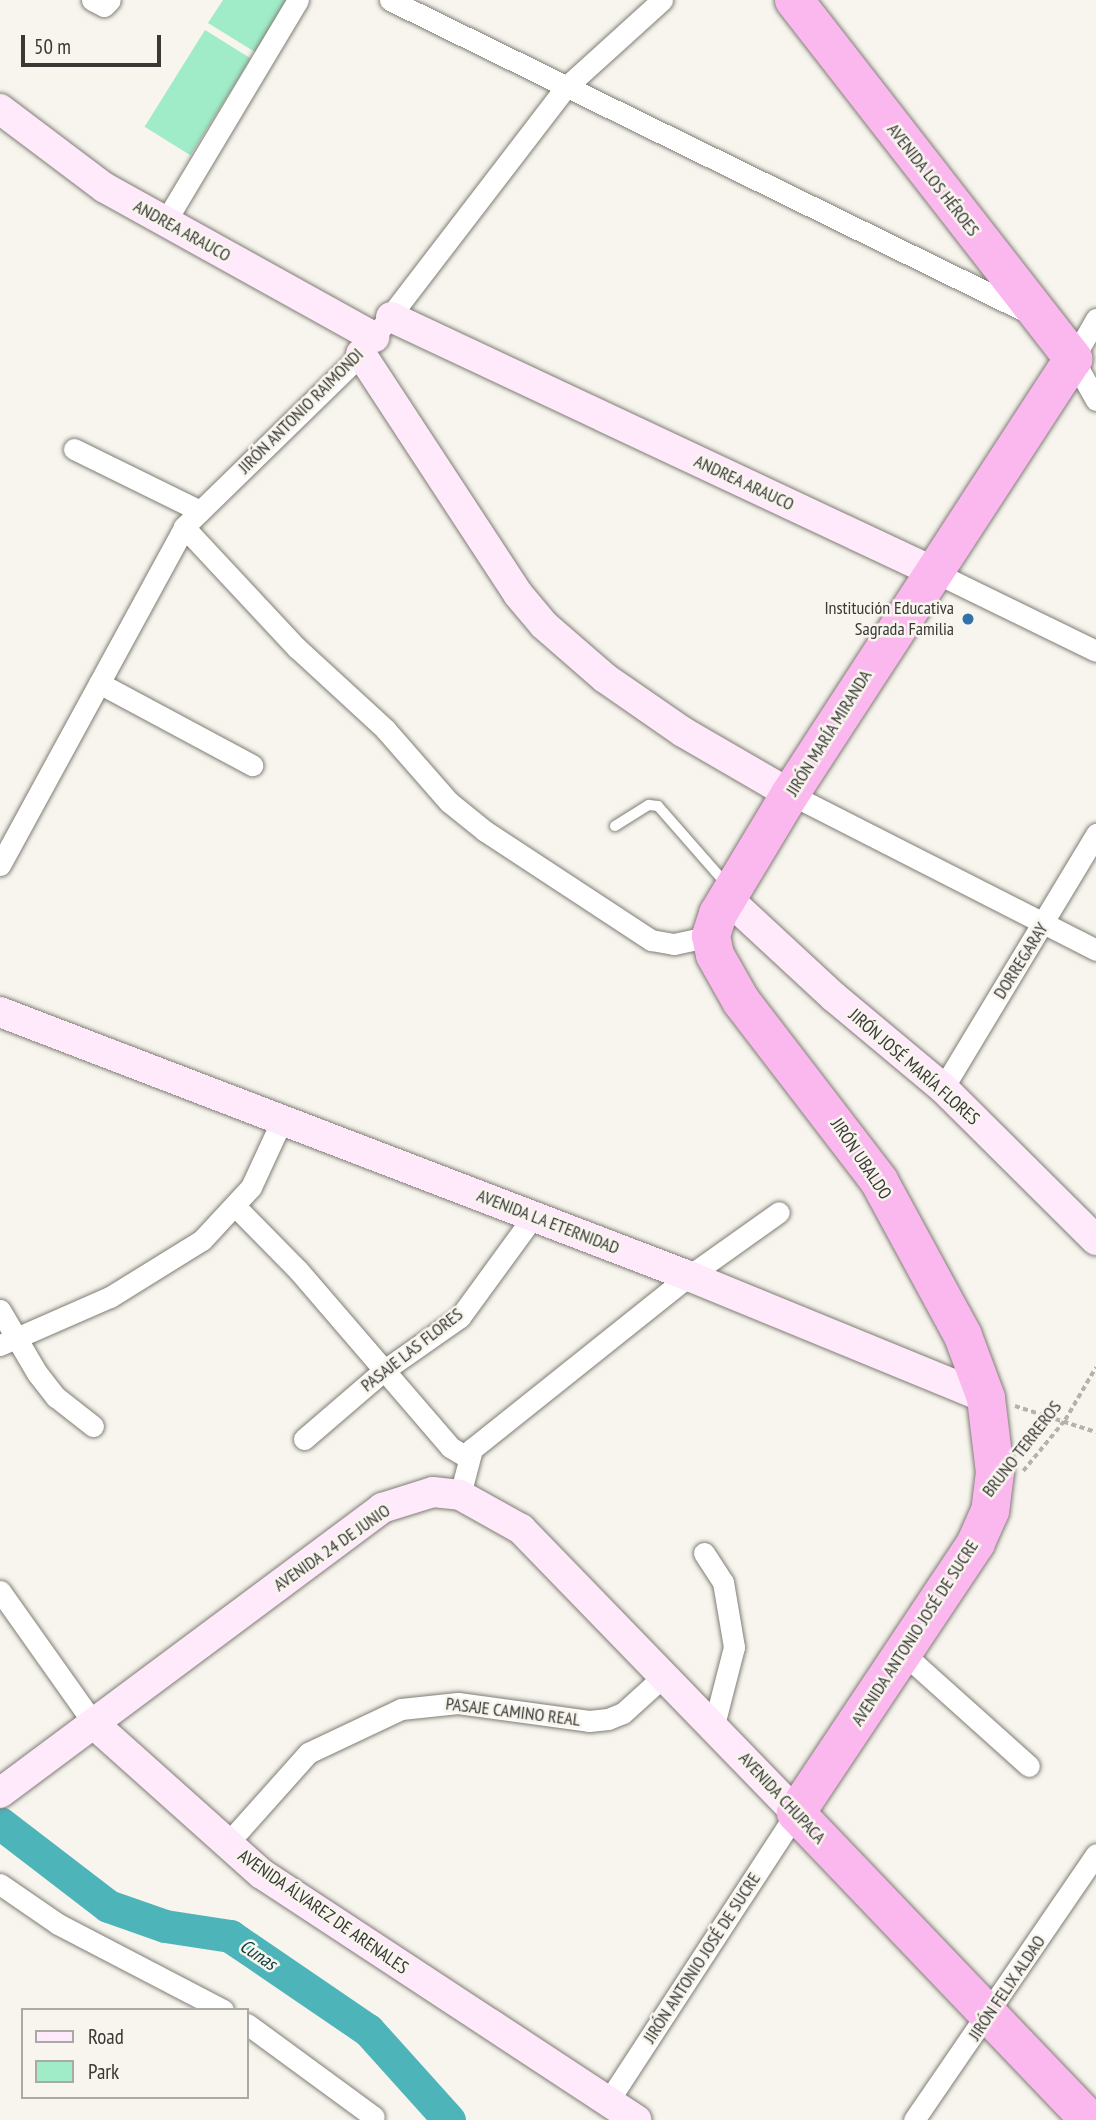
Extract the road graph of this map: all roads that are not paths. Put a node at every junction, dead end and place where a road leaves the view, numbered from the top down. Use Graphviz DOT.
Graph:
graph roads {
  1 [pos="92,0"];
  2 [pos="110,0"];
  3 [pos="298,0"];
  4 [pos="390,0"];
  5 [pos="662,0"];
  6 [pos="794,0"];
  7 [pos="565,88"];
  8 [pos="0,109"];
  9 [pos="165,222"];
  10 [pos="1040,318"];
  11 [pos="1096,319"];
  12 [pos="375,336"];
  13 [pos="1084,360"];
  14 [pos="1096,400"];
  15 [pos="74,449"];
  16 [pos="200,510"];
  17 [pos="184,527"];
  18 [pos="932,570"];
  19 [pos="1096,652"];
  20 [pos="99,683"];
  21 [pos="252,765"];
  22 [pos="790,794"];
  23 [pos="615,826"];
  24 [pos="1096,834"];
  25 [pos="0,865"];
  26 [pos="730,894"];
  27 [pos="1044,923"];
  28 [pos="710,936"];
  29 [pos="1096,950"];
  30 [pos="0,1012"];
  31 [pos="943,1088"];
  32 [pos="282,1121"];
  33 [pos="236,1207"];
  34 [pos="779,1212"];
  35 [pos="533,1217"];
  36 [pos="1096,1240"];
  37 [pos="689,1276"];
  38 [pos="0,1310"];
  39 [pos="7,1342"];
  40 [pos="383,1371"];
  41 [pos="986,1398"];
  42 [pos="93,1426"];
  43 [pos="304,1439"];
  44 [pos="468,1458"];
  45 [pos="460,1495"];
  46 [pos="704,1553"];
  47 [pos="0,1591"];
  48 [pos="902,1653"];
  49 [pos="666,1674"];
  50 [pos="94,1724"];
  51 [pos="714,1725"];
  52 [pos="1028,1766"];
  53 [pos="0,1793"];
  54 [pos="796,1813"];
  55 [pos="227,1844"];
  56 [pos="1096,1854"];
  57 [pos="0,1884"];
  58 [pos="219,2008"];
  59 [pos="988,2017"];
  60 [pos="248,2025"];
  61 [pos="607,2103"];
  62 [pos="374,2118"];
  63 [pos="636,2120"];
  64 [pos="914,2120"];
  65 [pos="1089,2120"];
  1 -- 2 [label="street"];
  3 -- 9 [label="street"];
  4 -- 7 [label="street"];
  5 -- 7 [label="street, JIRÓN ANTONIO RAIMONDI"];
  6 -- 10 [label="highway, AVENIDA LOS HÉROES"];
  7 -- 10 [label="street"];
  7 -- 12 [label="street, JIRÓN ANTONIO RAIMONDI"];
  8 -- 9 [label="street, ANDREA ARAUCO"];
  9 -- 12 [label="street, ANDREA ARAUCO"];
  10 -- 13 [label="highway, AVENIDA LOS HÉROES"];
  11 -- 13 [label="street"];
  12 -- 16 [label="street, JIRÓN ANTONIO RAIMONDI"];
  12 -- 18 [label="street, ANDREA ARAUCO"];
  12 -- 22 [label="street"];
  13 -- 14 [label="street"];
  13 -- 18 [label="highway, JIRÓN MARÍA MIRANDA"];
  15 -- 16 [label="street"];
  16 -- 17 [label="street, JIRÓN ANTONIO RAIMONDI"];
  17 -- 20 [label="street, JIRÓN ANTONIO RAIMONDI"];
  17 -- 28 [label="street"];
  18 -- 19 [label="street, ANDREA ARAUCO"];
  18 -- 22 [label="highway, JIRÓN MARÍA MIRANDA"];
  20 -- 21 [label="street"];
  20 -- 25 [label="street, JIRÓN ANTONIO RAIMONDI"];
  22 -- 26 [label="highway, JIRÓN MARÍA MIRANDA"];
  22 -- 27 [label="street"];
  23 -- 26 [label="lane"];
  24 -- 27 [label="street, DORREGARAY"];
  26 -- 28 [label="highway, JIRÓN MARÍA MIRANDA"];
  26 -- 31 [label="street, JIRÓN JOSÉ MARÍA FLORES"];
  27 -- 29 [label="street"];
  27 -- 31 [label="street, DORREGARAY"];
  28 -- 41 [label="highway, JIRÓN UBALDO"];
  30 -- 32 [label="street, AVENIDA LA ETERNIDAD"];
  31 -- 36 [label="street, JIRÓN JOSÉ MARÍA FLORES"];
  32 -- 33 [label="street"];
  32 -- 35 [label="street, AVENIDA LA ETERNIDAD"];
  33 -- 39 [label="street"];
  33 -- 40 [label="street"];
  34 -- 37 [label="street"];
  35 -- 37 [label="street, AVENIDA LA ETERNIDAD"];
  35 -- 40 [label="street, PASAJE LAS FLORES"];
  37 -- 41 [label="street, AVENIDA LA ETERNIDAD"];
  37 -- 44 [label="street"];
  38 -- 39 [label="street"];
  39 -- 42 [label="street"];
  40 -- 43 [label="street, PASAJE LAS FLORES"];
  40 -- 44 [label="street"];
  41 -- 48 [label="highway, AVENIDA ANTONIO JOSÉ DE SUCRE"];
  44 -- 45 [label="street"];
  45 -- 49 [label="street, AVENIDA CHUPACA"];
  45 -- 50 [label="street, AVENIDA 24 DE JUNIO"];
  46 -- 51 [label="street"];
  47 -- 50 [label="street, AVENIDA ÁLVAREZ DE ARENALES"];
  48 -- 52 [label="street"];
  48 -- 54 [label="highway, AVENIDA ANTONIO JOSÉ DE SUCRE"];
  49 -- 51 [label="street, AVENIDA CHUPACA"];
  49 -- 55 [label="street, PASAJE CAMINO REAL"];
  50 -- 53 [label="street, AVENIDA 24 DE JUNIO"];
  50 -- 55 [label="street, AVENIDA ÁLVAREZ DE ARENALES"];
  51 -- 54 [label="street, AVENIDA CHUPACA"];
  54 -- 59 [label="highway, AVENIDA CHUPACA"];
  54 -- 61 [label="street, JIRÓN ANTONIO JOSÉ DE SUCRE"];
  55 -- 61 [label="street, AVENIDA ÁLVAREZ DE ARENALES"];
  56 -- 59 [label="street, JIRÓN FELIX ALDAO"];
  57 -- 58 [label="street"];
  59 -- 64 [label="street, JIRÓN FELIX ALDAO"];
  59 -- 65 [label="highway, AVENIDA CHUPACA"];
  60 -- 62 [label="street"];
  61 -- 63 [label="street, AVENIDA ÁLVAREZ DE ARENALES"];
}
